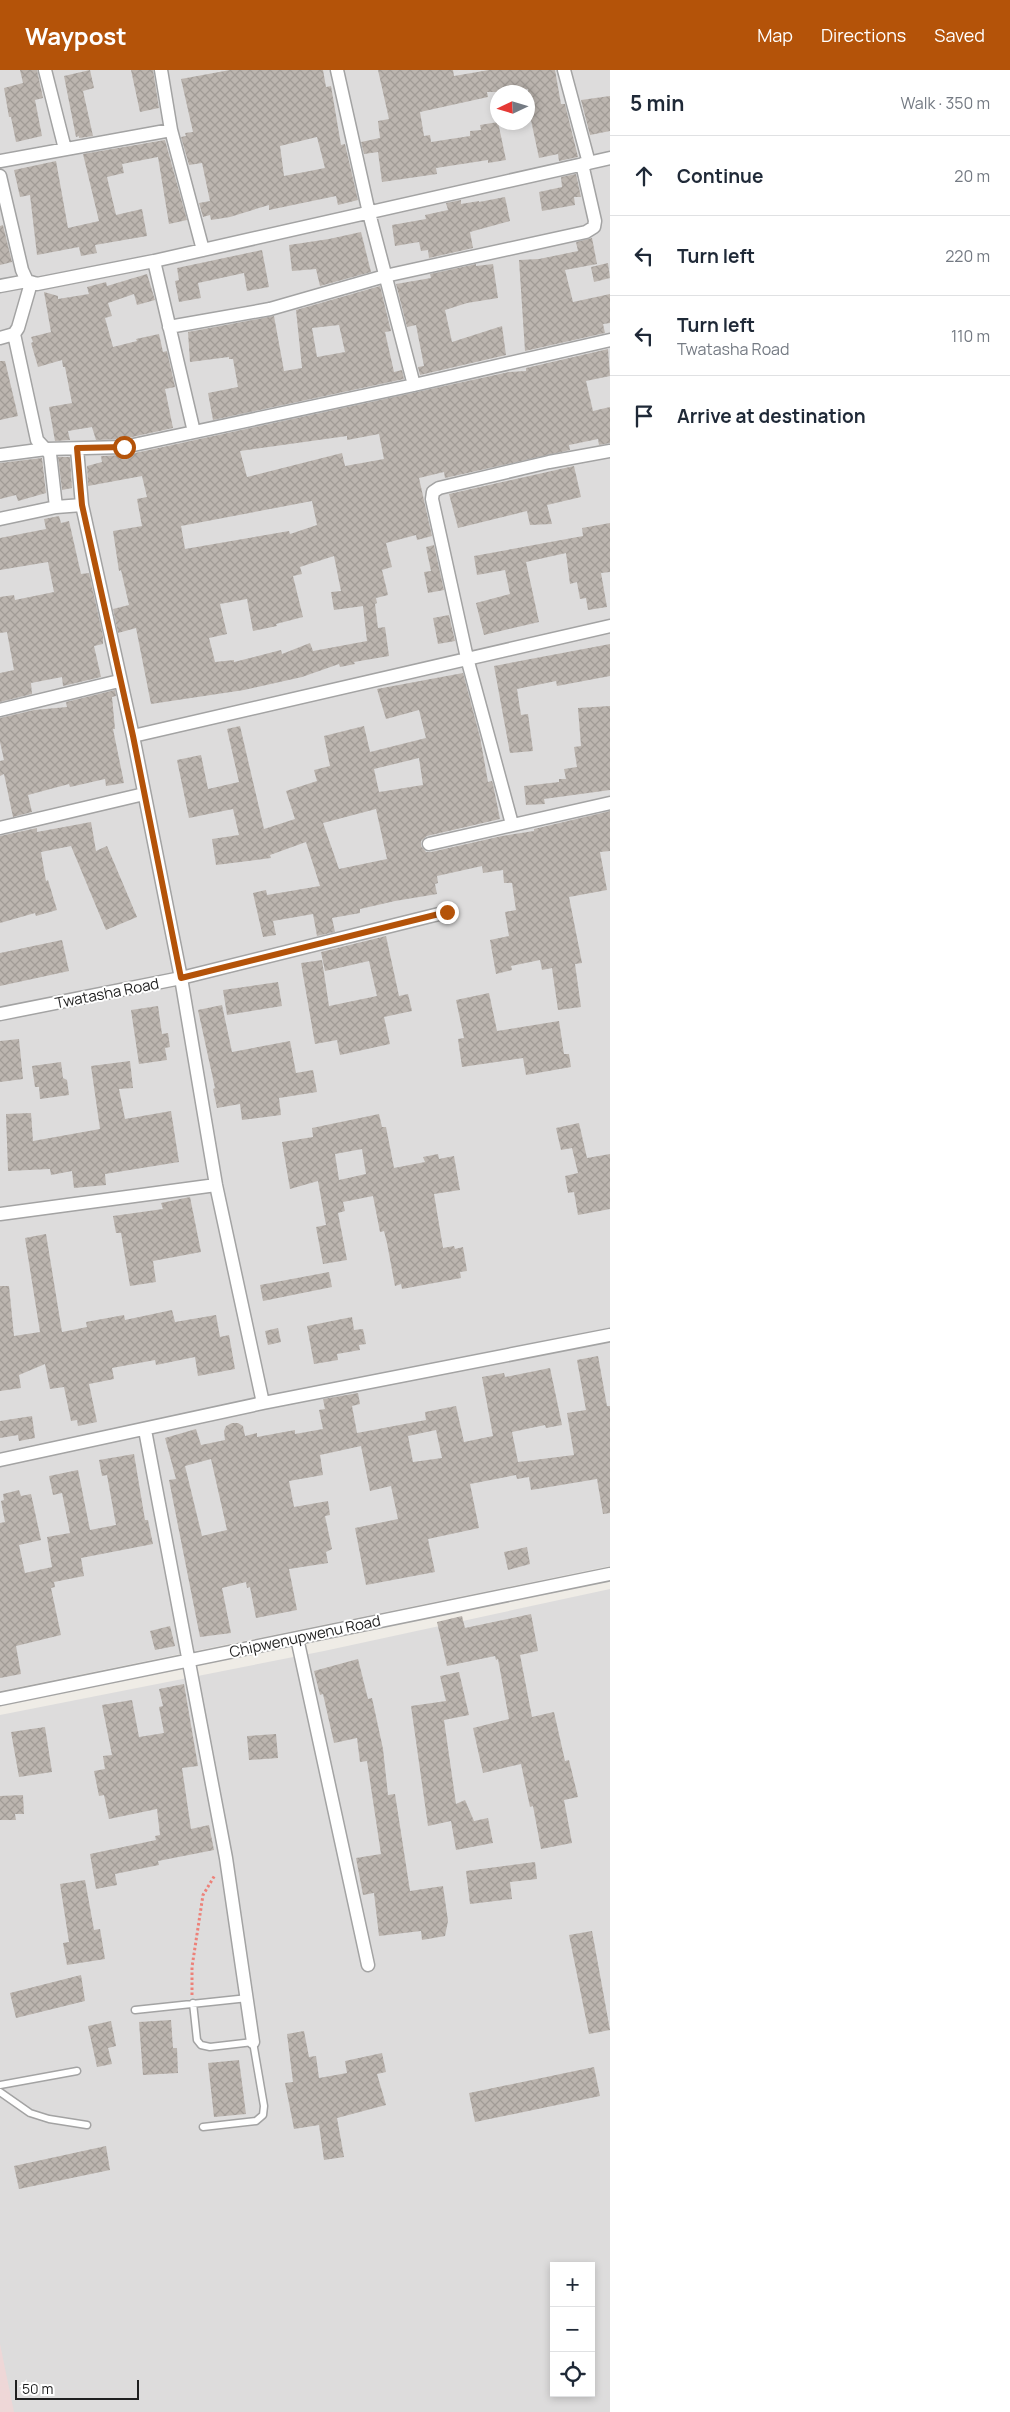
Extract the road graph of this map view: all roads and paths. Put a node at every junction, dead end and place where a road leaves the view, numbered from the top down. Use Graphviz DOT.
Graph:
graph roads {
  1 [pos="46,70"];
  2 [pos="161,70"];
  3 [pos="337,70"];
  4 [pos="564,70"];
  5 [pos="171,130"];
  6 [pos="65,149"];
  7 [pos="610,158"];
  8 [pos="0,161"];
  9 [pos="586,164"];
  10 [pos="0,176"];
  11 [pos="369,213"];
  12 [pos="203,250"];
  13 [pos="154,261"];
  14 [pos="385,276"];
  15 [pos="29,282"];
  16 [pos="0,286"];
  17 [pos="169,328"];
  18 [pos="14,334"];
  19 [pos="0,338"];
  20 [pos="610,340"];
  21 [pos="414,385"];
  22 [pos="194,432"];
  23 [pos="77,448"];
  24 [pos="46,449"];
  25 [pos="610,451"];
  26 [pos="0,454"];
  27 [pos="82,505"];
  28 [pos="56,507"];
  29 [pos="0,518"];
  30 [pos="610,626"];
  31 [pos="467,658"];
  32 [pos="119,681"];
  33 [pos="0,710"];
  34 [pos="133,736"];
  35 [pos="144,794"];
  36 [pos="610,803"];
  37 [pos="512,824"];
  38 [pos="0,828"];
  39 [pos="430,844"];
  40 [pos="447,912"];
  41 [pos="181,978"];
  42 [pos="0,1014"];
  43 [pos="216,1185"];
  44 [pos="0,1214"];
  45 [pos="610,1335"];
  46 [pos="263,1403"];
  47 [pos="145,1430"];
  48 [pos="0,1460"];
  49 [pos="610,1574"];
  50 [pos="296,1638"];
  51 [pos="189,1660"];
  52 [pos="0,1699"];
  53 [pos="226,1858"];
  54 [pos="368,1965"];
  55 [pos="248,1998"];
  56 [pos="193,2003"];
  57 [pos="135,2010"];
  58 [pos="252,2042"];
  59 [pos="76,2071"];
  60 [pos="0,2085"];
  61 [pos="0,2092"];
  62 [pos="87,2125"];
  63 [pos="204,2127"];
  1 -- 6 [label="street"];
  2 -- 5 [label="street"];
  3 -- 11 [label="street"];
  4 -- 9 [label="street"];
  5 -- 6 [label="street"];
  5 -- 12 [label="street"];
  6 -- 8 [label="street"];
  7 -- 9 [label="street"];
  9 -- 11 [label="street"];
  9 -- 14 [label="street"];
  10 -- 15 [label="street"];
  11 -- 12 [label="street"];
  11 -- 14 [label="street"];
  12 -- 13 [label="street"];
  13 -- 15 [label="street"];
  13 -- 17 [label="street"];
  14 -- 17 [label="street"];
  14 -- 21 [label="street"];
  15 -- 16 [label="street"];
  15 -- 18 [label="street"];
  17 -- 22 [label="street"];
  18 -- 19 [label="street"];
  18 -- 24 [label="street"];
  20 -- 21 [label="street"];
  21 -- 22 [label="street"];
  22 -- 23 [label="street"];
  23 -- 24 [label="street"];
  23 -- 27 [label="street"];
  24 -- 26 [label="street"];
  24 -- 28 [label="street"];
  25 -- 31 [label="street"];
  27 -- 28 [label="street"];
  27 -- 32 [label="street"];
  28 -- 29 [label="street"];
  30 -- 31 [label="street"];
  31 -- 34 [label="street"];
  31 -- 37 [label="street"];
  32 -- 33 [label="street"];
  32 -- 34 [label="street"];
  34 -- 35 [label="street"];
  35 -- 38 [label="street"];
  35 -- 41 [label="street"];
  36 -- 37 [label="street"];
  37 -- 39 [label="street"];
  40 -- 41 [label="street, Twatasha Road"];
  41 -- 42 [label="street, Twatasha Road"];
  41 -- 43 [label="street"];
  43 -- 44 [label="street"];
  43 -- 46 [label="street"];
  45 -- 46 [label="street"];
  46 -- 47 [label="street"];
  47 -- 48 [label="street"];
  47 -- 51 [label="street"];
  49 -- 50 [label="street, Chipwenupwenu Road"];
  50 -- 51 [label="street, Chipwenupwenu Road"];
  50 -- 54 [label="street"];
  51 -- 52 [label="street, Chipwenupwenu Road"];
  51 -- 53 [label="street"];
  53 -- 55 [label="street"];
  53 -- 56 [label="path"];
  55 -- 56 [label="lane"];
  55 -- 58 [label="street"];
  56 -- 57 [label="lane"];
  56 -- 58 [label="lane"];
  58 -- 63 [label="lane"];
  59 -- 60 [label="lane"];
  61 -- 62 [label="lane"];
}
